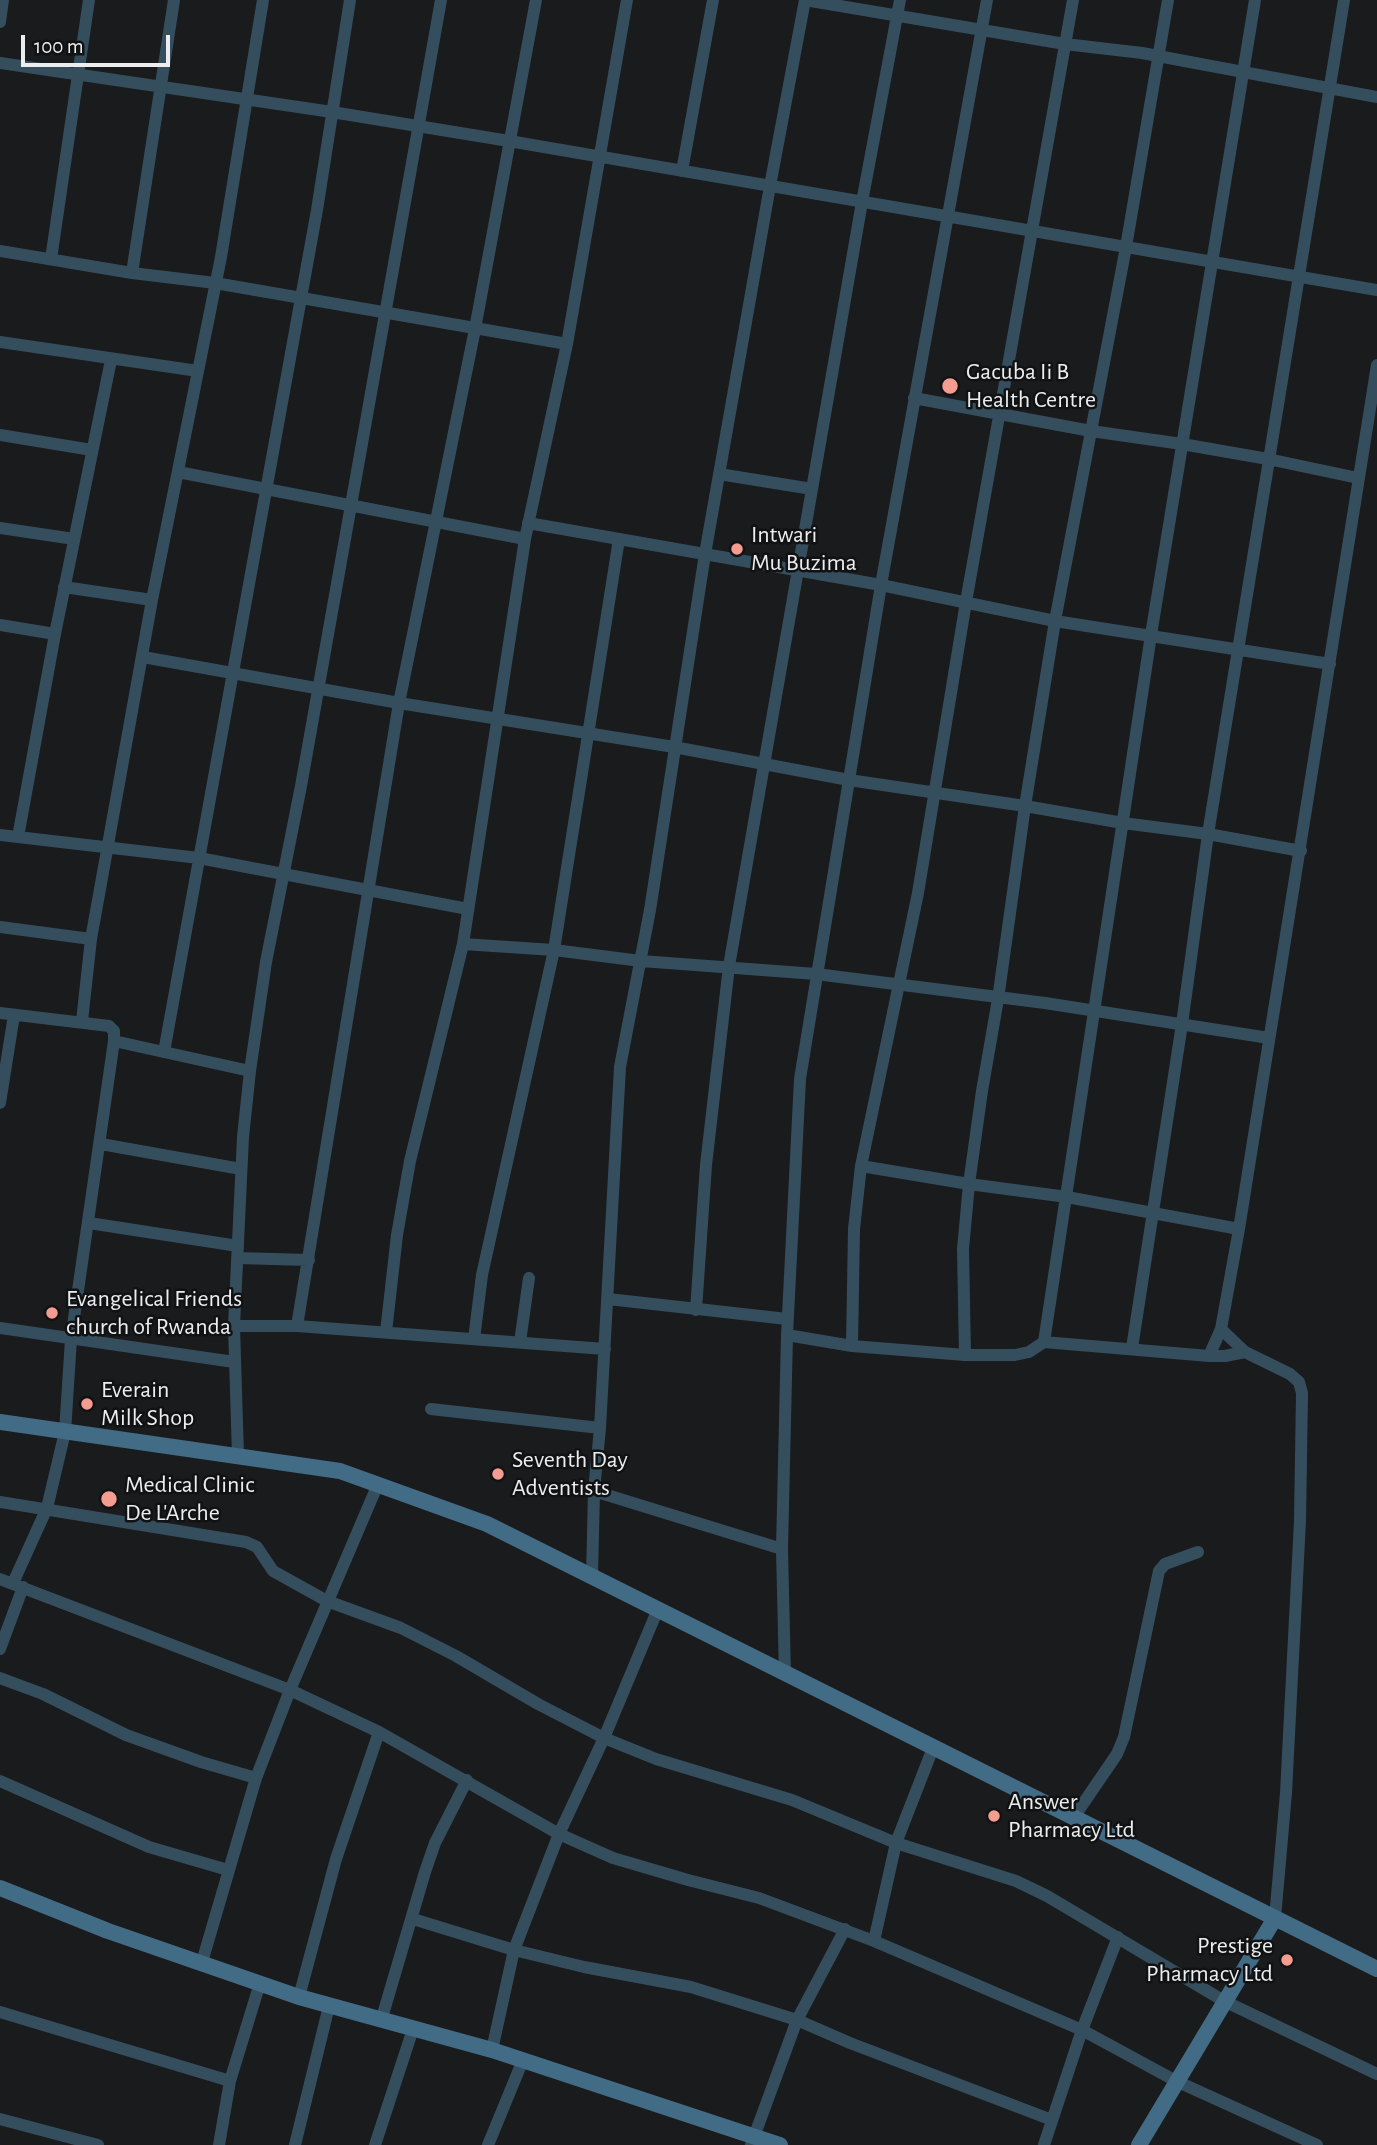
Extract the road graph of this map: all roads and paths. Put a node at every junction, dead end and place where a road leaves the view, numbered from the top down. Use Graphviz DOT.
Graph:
graph roads {
  1 [pos="3,0"];
  2 [pos="89,0"];
  3 [pos="174,0"];
  4 [pos="263,0"];
  5 [pos="350,0"];
  6 [pos="441,0"];
  7 [pos="536,0"];
  8 [pos="627,0"];
  9 [pos="713,0"];
  10 [pos="805,0"];
  11 [pos="900,0"];
  12 [pos="987,0"];
  13 [pos="1073,0"];
  14 [pos="1168,0"];
  15 [pos="1255,0"];
  16 [pos="1344,0"];
  17 [pos="898,16"];
  18 [pos="0,22"];
  19 [pos="982,28"];
  20 [pos="1065,44"];
  21 [pos="1159,56"];
  22 [pos="0,63"];
  23 [pos="1243,74"];
  24 [pos="77,75"];
  25 [pos="161,88"];
  26 [pos="1329,90"];
  27 [pos="1377,97"];
  28 [pos="246,100"];
  29 [pos="332,112"];
  30 [pos="418,127"];
  31 [pos="509,141"];
  32 [pos="600,157"];
  33 [pos="682,171"];
  34 [pos="770,186"];
  35 [pos="862,202"];
  36 [pos="948,215"];
  37 [pos="1032,231"];
  38 [pos="1126,247"];
  39 [pos="0,251"];
  40 [pos="51,259"];
  41 [pos="1212,262"];
  42 [pos="132,273"];
  43 [pos="1299,276"];
  44 [pos="215,283"];
  45 [pos="1377,290"];
  46 [pos="301,299"];
  47 [pos="385,314"];
  48 [pos="475,329"];
  49 [pos="0,342"];
  50 [pos="566,344"];
  51 [pos="111,360"];
  52 [pos="1377,365"];
  53 [pos="198,371"];
  54 [pos="915,398"];
  55 [pos="1001,415"];
  56 [pos="1091,431"];
  57 [pos="0,435"];
  58 [pos="1182,444"];
  59 [pos="92,450"];
  60 [pos="1268,459"];
  61 [pos="178,472"];
  62 [pos="719,474"];
  63 [pos="1358,478"];
  64 [pos="265,489"];
  65 [pos="812,489"];
  66 [pos="351,506"];
  67 [pos="437,523"];
  68 [pos="528,523"];
  69 [pos="0,528"];
  70 [pos="74,539"];
  71 [pos="525,539"];
  72 [pos="619,539"];
  73 [pos="705,554"];
  74 [pos="798,571"];
  75 [pos="881,584"];
  76 [pos="64,587"];
  77 [pos="152,600"];
  78 [pos="966,601"];
  79 [pos="1055,621"];
  80 [pos="0,625"];
  81 [pos="55,634"];
  82 [pos="1151,635"];
  83 [pos="1239,650"];
  84 [pos="143,657"];
  85 [pos="1330,664"];
  86 [pos="232,673"];
  87 [pos="318,688"];
  88 [pos="399,702"];
  89 [pos="498,718"];
  90 [pos="589,733"];
  91 [pos="674,747"];
  92 [pos="764,764"];
  93 [pos="849,780"];
  94 [pos="936,794"];
  95 [pos="1025,806"];
  96 [pos="1123,823"];
  97 [pos="1208,834"];
  98 [pos="0,835"];
  99 [pos="18,837"];
  100 [pos="108,847"];
  101 [pos="1301,851"];
  102 [pos="199,858"];
  103 [pos="284,875"];
  104 [pos="368,890"];
  105 [pos="468,909"];
  106 [pos="0,926"];
  107 [pos="91,939"];
  108 [pos="463,944"];
  109 [pos="554,950"];
  110 [pos="641,961"];
  111 [pos="729,967"];
  112 [pos="816,974"];
  113 [pos="899,984"];
  114 [pos="998,999"];
  115 [pos="1093,1011"];
  116 [pos="0,1013"];
  117 [pos="14,1015"];
  118 [pos="82,1021"];
  119 [pos="1182,1024"];
  120 [pos="1269,1038"];
  121 [pos="114,1041"];
  122 [pos="164,1052"];
  123 [pos="250,1070"];
  124 [pos="0,1103"];
  125 [pos="101,1144"];
  126 [pos="862,1166"];
  127 [pos="241,1168"];
  128 [pos="969,1184"];
  129 [pos="1067,1197"];
  130 [pos="1153,1213"];
  131 [pos="89,1223"];
  132 [pos="1239,1229"];
  133 [pos="238,1252"];
  134 [pos="309,1260"];
  135 [pos="529,1278"];
  136 [pos="608,1299"];
  137 [pos="696,1310"];
  138 [pos="787,1319"];
  139 [pos="234,1326"];
  140 [pos="297,1326"];
  141 [pos="0,1328"];
  142 [pos="1221,1329"];
  143 [pos="386,1332"];
  144 [pos="787,1335"];
  145 [pos="71,1339"];
  146 [pos="474,1339"];
  147 [pos="520,1342"];
  148 [pos="1044,1342"];
  149 [pos="852,1346"];
  150 [pos="1132,1348"];
  151 [pos="605,1349"];
  152 [pos="1245,1352"];
  153 [pos="965,1355"];
  154 [pos="1209,1356"];
  155 [pos="234,1362"];
  156 [pos="431,1409"];
  157 [pos="0,1422"];
  158 [pos="600,1428"];
  159 [pos="65,1432"];
  160 [pos="238,1456"];
  161 [pos="378,1483"];
  162 [pos="594,1491"];
  163 [pos="0,1502"];
  164 [pos="47,1508"];
  165 [pos="782,1549"];
  166 [pos="1198,1552"];
  167 [pos="592,1577"];
  168 [pos="0,1578"];
  169 [pos="18,1585"];
  170 [pos="327,1601"];
  171 [pos="658,1609"];
  172 [pos="0,1649"];
  173 [pos="785,1675"];
  174 [pos="0,1678"];
  175 [pos="290,1690"];
  176 [pos="379,1732"];
  177 [pos="604,1738"];
  178 [pos="933,1748"];
  179 [pos="256,1778"];
  180 [pos="467,1780"];
  181 [pos="0,1781"];
  182 [pos="1074,1817"];
  183 [pos="559,1833"];
  184 [pos="896,1843"];
  185 [pos="228,1870"];
  186 [pos="0,1888"];
  187 [pos="1275,1918"];
  188 [pos="413,1919"];
  189 [pos="845,1928"];
  190 [pos="1118,1937"];
  191 [pos="874,1941"];
  192 [pos="514,1950"];
  193 [pos="202,1962"];
  194 [pos="1377,1969"];
  195 [pos="260,1983"];
  196 [pos="299,1997"];
  197 [pos="1224,2001"];
  198 [pos="329,2006"];
  199 [pos="0,2012"];
  200 [pos="797,2020"];
  201 [pos="382,2021"];
  202 [pos="413,2029"];
  203 [pos="1082,2030"];
  204 [pos="492,2050"];
  205 [pos="523,2060"];
  206 [pos="1377,2074"];
  207 [pos="230,2081"];
  208 [pos="1176,2081"];
  209 [pos="0,2119"];
  210 [pos="1052,2120"];
  211 [pos="752,2140"];
  212 [pos="98,2145"];
  213 [pos="219,2145"];
  214 [pos="295,2145"];
  215 [pos="374,2145"];
  216 [pos="488,2145"];
  217 [pos="780,2145"];
  218 [pos="1044,2145"];
  219 [pos="1139,2145"];
  220 [pos="1317,2145"];
  1 -- 18 [label="street"];
  2 -- 24 [label="street"];
  3 -- 25 [label="street"];
  4 -- 28 [label="street"];
  5 -- 29 [label="street"];
  6 -- 30 [label="street"];
  7 -- 31 [label="street"];
  8 -- 32 [label="street"];
  9 -- 33 [label="street"];
  10 -- 17 [label="street"];
  10 -- 34 [label="street"];
  11 -- 17 [label="street"];
  12 -- 19 [label="street"];
  13 -- 20 [label="street"];
  14 -- 21 [label="street"];
  15 -- 23 [label="street"];
  16 -- 26 [label="street"];
  17 -- 19 [label="street"];
  17 -- 35 [label="street"];
  19 -- 20 [label="street"];
  19 -- 36 [label="street"];
  20 -- 21 [label="street"];
  20 -- 37 [label="street"];
  21 -- 23 [label="street"];
  21 -- 38 [label="street"];
  22 -- 24 [label="street"];
  23 -- 26 [label="street"];
  23 -- 41 [label="street"];
  24 -- 25 [label="street"];
  24 -- 40 [label="street"];
  25 -- 28 [label="street"];
  25 -- 42 [label="street"];
  26 -- 27 [label="street"];
  26 -- 43 [label="street"];
  28 -- 29 [label="street"];
  28 -- 44 [label="street"];
  29 -- 30 [label="street"];
  29 -- 46 [label="street"];
  30 -- 31 [label="street"];
  30 -- 47 [label="street"];
  31 -- 32 [label="street"];
  31 -- 48 [label="street"];
  32 -- 33 [label="street"];
  32 -- 50 [label="street"];
  33 -- 34 [label="street"];
  34 -- 35 [label="street"];
  34 -- 62 [label="street"];
  35 -- 36 [label="street"];
  35 -- 65 [label="street"];
  36 -- 37 [label="street"];
  36 -- 54 [label="street"];
  37 -- 38 [label="street"];
  37 -- 55 [label="street"];
  38 -- 41 [label="street"];
  38 -- 56 [label="street"];
  39 -- 40 [label="street"];
  40 -- 42 [label="street"];
  41 -- 43 [label="street"];
  41 -- 58 [label="street"];
  42 -- 44 [label="street"];
  43 -- 45 [label="street"];
  43 -- 60 [label="street"];
  44 -- 46 [label="street"];
  44 -- 53 [label="street"];
  46 -- 47 [label="street"];
  46 -- 64 [label="street"];
  47 -- 48 [label="street"];
  47 -- 66 [label="street"];
  48 -- 50 [label="street"];
  48 -- 67 [label="street"];
  49 -- 51 [label="street"];
  50 -- 68 [label="street"];
  51 -- 53 [label="street"];
  51 -- 59 [label="street"];
  52 -- 63 [label="street"];
  53 -- 61 [label="street"];
  54 -- 55 [label="street"];
  54 -- 75 [label="street"];
  55 -- 56 [label="street"];
  55 -- 78 [label="street"];
  56 -- 58 [label="street"];
  56 -- 79 [label="street"];
  57 -- 59 [label="street"];
  58 -- 60 [label="street"];
  58 -- 82 [label="street"];
  59 -- 70 [label="street"];
  60 -- 63 [label="street"];
  60 -- 83 [label="street"];
  61 -- 64 [label="street"];
  61 -- 77 [label="street"];
  62 -- 65 [label="street"];
  62 -- 73 [label="street"];
  63 -- 85 [label="street"];
  64 -- 66 [label="street"];
  64 -- 86 [label="street"];
  65 -- 74 [label="street"];
  66 -- 67 [label="street"];
  66 -- 87 [label="street"];
  67 -- 71 [label="street"];
  67 -- 88 [label="street"];
  68 -- 71 [label="street"];
  68 -- 72 [label="street"];
  69 -- 70 [label="street"];
  70 -- 76 [label="street"];
  71 -- 89 [label="street"];
  72 -- 73 [label="street"];
  72 -- 90 [label="street"];
  73 -- 74 [label="street"];
  73 -- 91 [label="street"];
  74 -- 75 [label="street"];
  74 -- 92 [label="street"];
  75 -- 78 [label="street"];
  75 -- 93 [label="street"];
  76 -- 77 [label="street"];
  76 -- 81 [label="street"];
  77 -- 84 [label="street"];
  78 -- 79 [label="street"];
  78 -- 94 [label="street"];
  79 -- 82 [label="street"];
  79 -- 95 [label="street"];
  80 -- 81 [label="street"];
  81 -- 99 [label="street"];
  82 -- 83 [label="street"];
  82 -- 96 [label="street"];
  83 -- 85 [label="street"];
  83 -- 97 [label="street"];
  84 -- 86 [label="street"];
  84 -- 100 [label="street"];
  85 -- 101 [label="street"];
  86 -- 87 [label="street"];
  86 -- 102 [label="street"];
  87 -- 88 [label="street"];
  87 -- 103 [label="street"];
  88 -- 89 [label="street"];
  88 -- 104 [label="street"];
  89 -- 90 [label="street"];
  89 -- 105 [label="street"];
  90 -- 91 [label="street"];
  90 -- 109 [label="street"];
  91 -- 92 [label="street"];
  91 -- 110 [label="street"];
  92 -- 93 [label="street"];
  92 -- 111 [label="street"];
  93 -- 94 [label="street"];
  93 -- 112 [label="street"];
  94 -- 95 [label="street"];
  94 -- 113 [label="street"];
  95 -- 96 [label="street"];
  95 -- 114 [label="street"];
  96 -- 97 [label="street"];
  96 -- 115 [label="street"];
  97 -- 101 [label="street"];
  97 -- 119 [label="street"];
  98 -- 99 [label="street"];
  99 -- 100 [label="street"];
  100 -- 102 [label="street"];
  100 -- 107 [label="street"];
  101 -- 120 [label="street"];
  102 -- 103 [label="street"];
  102 -- 122 [label="street"];
  103 -- 104 [label="street"];
  103 -- 123 [label="street"];
  104 -- 105 [label="street"];
  104 -- 134 [label="street"];
  105 -- 108 [label="street"];
  106 -- 107 [label="street"];
  107 -- 118 [label="street"];
  108 -- 109 [label="street"];
  108 -- 143 [label="street"];
  109 -- 110 [label="street"];
  109 -- 146 [label="street"];
  110 -- 111 [label="street"];
  110 -- 136 [label="street"];
  111 -- 112 [label="street"];
  111 -- 137 [label="street"];
  112 -- 113 [label="street"];
  112 -- 138 [label="street"];
  113 -- 114 [label="street"];
  113 -- 126 [label="street"];
  114 -- 115 [label="street"];
  114 -- 128 [label="street"];
  115 -- 119 [label="street"];
  115 -- 129 [label="street"];
  116 -- 117 [label="street"];
  117 -- 118 [label="street"];
  117 -- 124 [label="street"];
  118 -- 121 [label="street"];
  119 -- 120 [label="street"];
  119 -- 130 [label="street"];
  120 -- 132 [label="street"];
  121 -- 122 [label="street"];
  121 -- 125 [label="street"];
  122 -- 123 [label="street"];
  123 -- 127 [label="street"];
  125 -- 127 [label="street"];
  125 -- 131 [label="street"];
  126 -- 128 [label="street"];
  126 -- 149 [label="street"];
  127 -- 133 [label="street"];
  128 -- 129 [label="street"];
  128 -- 153 [label="street"];
  129 -- 130 [label="street"];
  129 -- 148 [label="street"];
  130 -- 132 [label="street"];
  130 -- 150 [label="street"];
  131 -- 133 [label="street"];
  131 -- 145 [label="street"];
  132 -- 142 [label="street"];
  133 -- 134 [label="street"];
  133 -- 139 [label="street"];
  134 -- 140 [label="street"];
  135 -- 147 [label="street"];
  136 -- 137 [label="street"];
  136 -- 151 [label="street"];
  137 -- 138 [label="street"];
  138 -- 144 [label="street"];
  139 -- 140 [label="street"];
  139 -- 155 [label="street"];
  140 -- 143 [label="street"];
  141 -- 145 [label="street"];
  142 -- 152 [label="street"];
  142 -- 154 [label="street"];
  143 -- 146 [label="street"];
  144 -- 149 [label="street"];
  144 -- 165 [label="street"];
  145 -- 155 [label="street"];
  145 -- 159 [label="street"];
  146 -- 147 [label="street"];
  147 -- 151 [label="street"];
  148 -- 150 [label="street"];
  148 -- 153 [label="street"];
  149 -- 153 [label="street"];
  150 -- 154 [label="street"];
  151 -- 158 [label="street"];
  152 -- 154 [label="street"];
  152 -- 187 [label="street"];
  155 -- 160 [label="street"];
  156 -- 158 [label="street"];
  157 -- 159 [label="street"];
  158 -- 162 [label="street"];
  159 -- 160 [label="street"];
  159 -- 164 [label="street"];
  160 -- 161 [label="street"];
  161 -- 167 [label="street"];
  161 -- 170 [label="street"];
  162 -- 165 [label="street"];
  162 -- 167 [label="street"];
  163 -- 164 [label="street"];
  164 -- 169 [label="street"];
  164 -- 170 [label="street"];
  165 -- 173 [label="street"];
  166 -- 182 [label="street"];
  167 -- 171 [label="street"];
  168 -- 169 [label="street"];
  169 -- 172 [label="street"];
  169 -- 175 [label="street"];
  170 -- 175 [label="street"];
  170 -- 177 [label="street"];
  171 -- 173 [label="street"];
  171 -- 177 [label="street"];
  173 -- 178 [label="street"];
  174 -- 179 [label="street"];
  175 -- 176 [label="street"];
  175 -- 179 [label="street"];
  176 -- 180 [label="street"];
  176 -- 196 [label="street"];
  177 -- 183 [label="street"];
  177 -- 184 [label="street"];
  178 -- 182 [label="street"];
  178 -- 184 [label="street"];
  179 -- 185 [label="street"];
  180 -- 183 [label="street"];
  180 -- 188 [label="street"];
  181 -- 185 [label="street"];
  182 -- 187 [label="street"];
  183 -- 189 [label="street"];
  183 -- 192 [label="street"];
  184 -- 190 [label="street"];
  184 -- 191 [label="street"];
  185 -- 193 [label="street"];
  186 -- 193 [label="street"];
  187 -- 194 [label="street"];
  187 -- 197 [label="street"];
  188 -- 192 [label="street"];
  188 -- 201 [label="street"];
  189 -- 191 [label="street"];
  189 -- 200 [label="street"];
  190 -- 197 [label="street"];
  190 -- 203 [label="street"];
  191 -- 203 [label="street"];
  192 -- 200 [label="street"];
  192 -- 204 [label="street"];
  193 -- 195 [label="street"];
  195 -- 196 [label="street"];
  195 -- 207 [label="street"];
  196 -- 198 [label="street"];
  197 -- 206 [label="street"];
  197 -- 208 [label="street"];
  198 -- 201 [label="street"];
  198 -- 214 [label="street"];
  199 -- 207 [label="street"];
  200 -- 210 [label="street"];
  200 -- 211 [label="street"];
  201 -- 202 [label="street"];
  202 -- 204 [label="street"];
  202 -- 215 [label="street"];
  203 -- 208 [label="street"];
  203 -- 210 [label="street"];
  204 -- 205 [label="street"];
  205 -- 211 [label="street"];
  205 -- 216 [label="street"];
  207 -- 213 [label="street"];
  208 -- 219 [label="street"];
  208 -- 220 [label="street"];
  209 -- 212 [label="street"];
  210 -- 218 [label="street"];
  211 -- 217 [label="street"];
}
